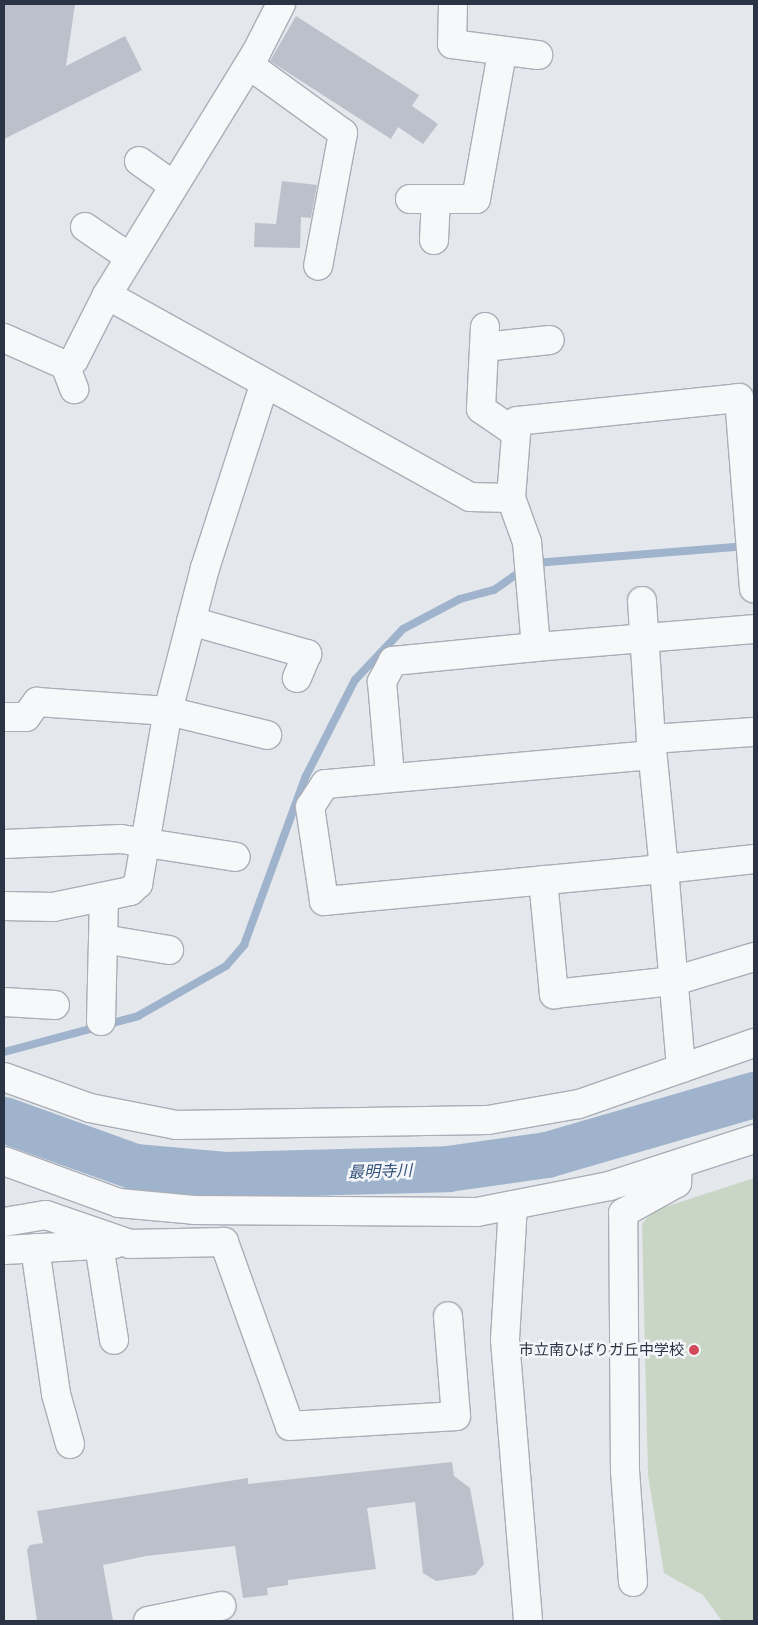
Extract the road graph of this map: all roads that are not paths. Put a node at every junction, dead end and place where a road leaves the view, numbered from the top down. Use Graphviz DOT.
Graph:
graph roads {
  1 [pos="281,4"];
  2 [pos="453,4"];
  3 [pos="502,53"];
  4 [pos="538,55"];
  5 [pos="249,65"];
  6 [pos="139,161"];
  7 [pos="173,185"];
  8 [pos="85,228"];
  9 [pos="434,240"];
  10 [pos="130,256"];
  11 [pos="318,266"];
  12 [pos="107,294"];
  13 [pos="4,338"];
  14 [pos="550,340"];
  15 [pos="264,385"];
  16 [pos="516,433"];
  17 [pos="511,498"];
  18 [pos="754,588"];
  19 [pos="642,602"];
  20 [pos="192,621"];
  21 [pos="754,629"];
  22 [pos="647,640"];
  23 [pos="536,647"];
  24 [pos="307,659"];
  25 [pos="168,711"];
  26 [pos="4,717"];
  27 [pos="754,732"];
  28 [pos="267,735"];
  29 [pos="652,747"];
  30 [pos="390,776"];
  31 [pos="145,842"];
  32 [pos="4,844"];
  33 [pos="236,857"];
  34 [pos="754,859"];
  35 [pos="664,869"];
  36 [pos="543,880"];
  37 [pos="104,897"];
  38 [pos="4,906"];
  39 [pos="103,938"];
  40 [pos="170,950"];
  41 [pos="754,957"];
  42 [pos="674,982"];
  43 [pos="4,1002"];
  44 [pos="55,1005"];
  45 [pos="101,1021"];
  46 [pos="754,1043"];
  47 [pos="681,1068"];
  48 [pos="4,1077"];
  49 [pos="754,1139"];
  50 [pos="4,1161"];
  51 [pos="678,1165"];
  52 [pos="513,1205"];
  53 [pos="4,1222"];
  54 [pos="130,1244"];
  55 [pos="99,1245"];
  56 [pos="35,1248"];
  57 [pos="4,1250"];
  58 [pos="448,1316"];
  59 [pos="114,1340"];
  60 [pos="70,1444"];
  61 [pos="633,1582"];
  62 [pos="221,1606"];
  63 [pos="148,1621"];
  64 [pos="528,1621"];
  1 -- 5 [label="street"];
  2 -- 3 [label="street"];
  3 -- 4 [label="street"];
  3 -- 9 [label="street"];
  5 -- 7 [label="street"];
  5 -- 11 [label="street"];
  6 -- 7 [label="street"];
  7 -- 10 [label="street"];
  8 -- 10 [label="street"];
  10 -- 12 [label="street"];
  12 -- 13 [label="street"];
  12 -- 15 [label="street"];
  14 -- 16 [label="street"];
  15 -- 17 [label="street"];
  15 -- 20 [label="street"];
  16 -- 17 [label="street"];
  16 -- 18 [label="street"];
  17 -- 23 [label="street"];
  19 -- 22 [label="street"];
  20 -- 24 [label="street"];
  20 -- 25 [label="street"];
  21 -- 22 [label="street"];
  22 -- 23 [label="street"];
  22 -- 29 [label="street"];
  23 -- 30 [label="street"];
  25 -- 26 [label="street"];
  25 -- 28 [label="street"];
  25 -- 31 [label="street"];
  27 -- 29 [label="street"];
  29 -- 30 [label="street"];
  29 -- 35 [label="street"];
  30 -- 36 [label="street"];
  31 -- 32 [label="street"];
  31 -- 33 [label="street"];
  31 -- 37 [label="street"];
  34 -- 35 [label="street"];
  35 -- 36 [label="street"];
  35 -- 42 [label="street"];
  36 -- 42 [label="street"];
  37 -- 38 [label="street"];
  37 -- 39 [label="street"];
  39 -- 40 [label="street"];
  39 -- 45 [label="street"];
  41 -- 42 [label="street"];
  42 -- 47 [label="street"];
  43 -- 44 [label="street"];
  46 -- 47 [label="street"];
  47 -- 48 [label="street"];
  49 -- 51 [label="street"];
  50 -- 52 [label="street"];
  51 -- 52 [label="street"];
  51 -- 61 [label="street"];
  52 -- 64 [label="street"];
  53 -- 54 [label="street"];
  54 -- 55 [label="street"];
  54 -- 58 [label="street"];
  55 -- 56 [label="street"];
  55 -- 59 [label="street"];
  56 -- 57 [label="street"];
  56 -- 60 [label="street"];
  62 -- 63 [label="street"];
}
